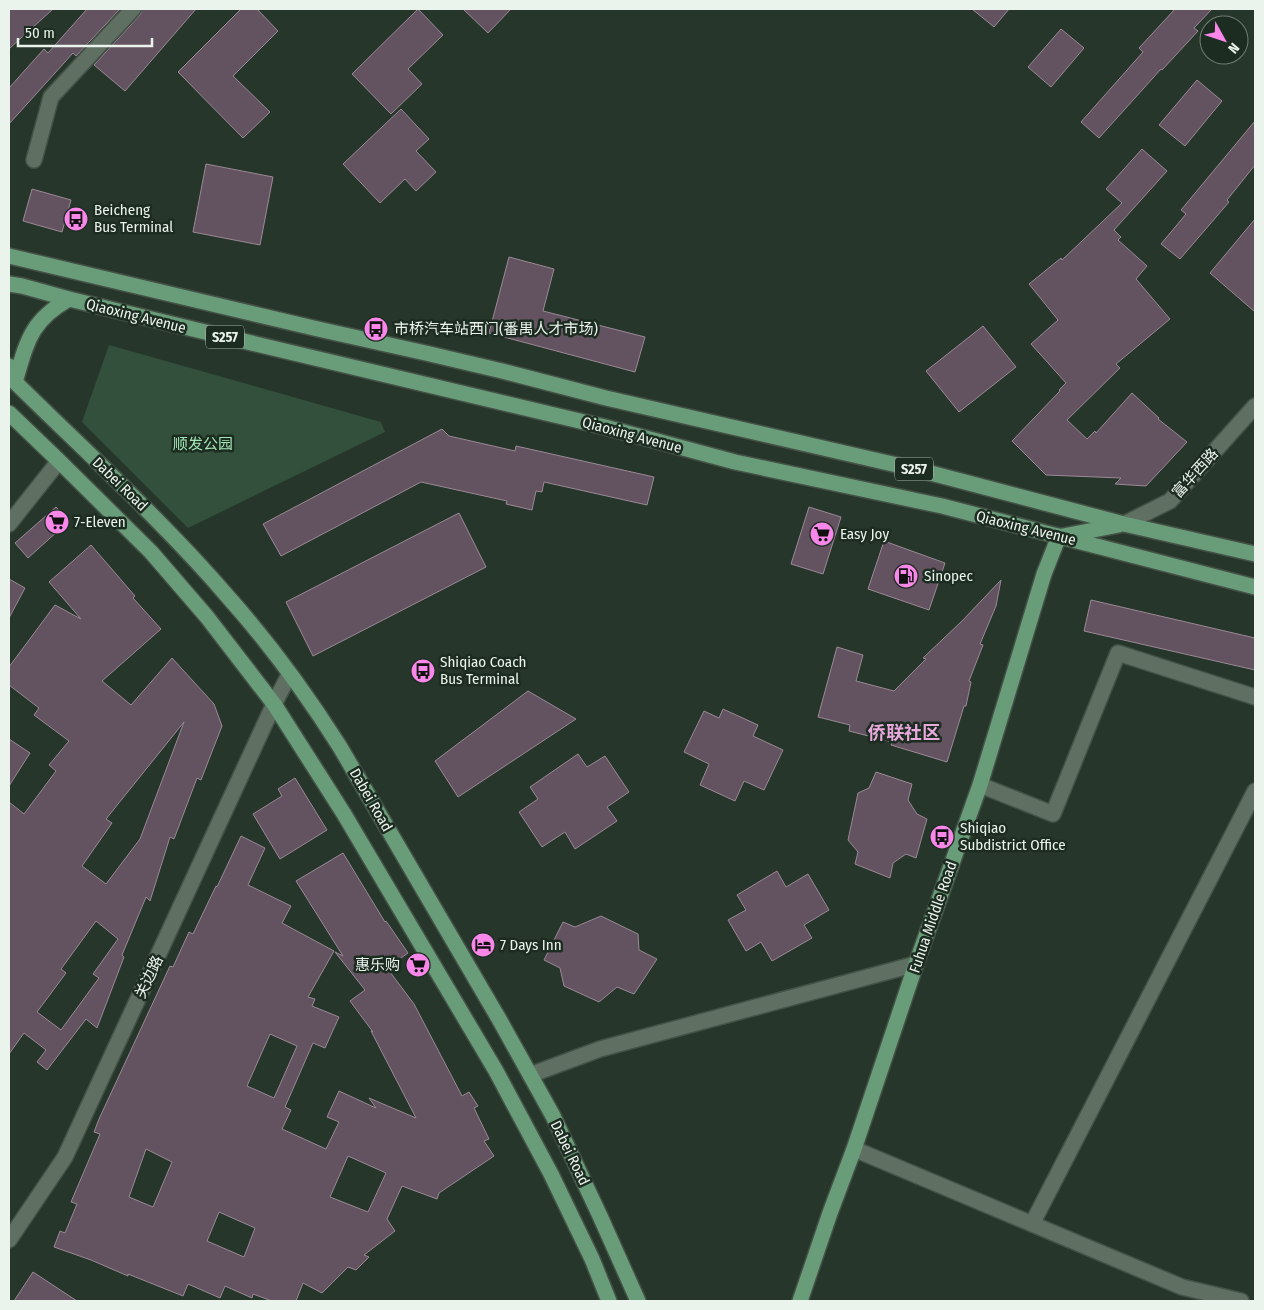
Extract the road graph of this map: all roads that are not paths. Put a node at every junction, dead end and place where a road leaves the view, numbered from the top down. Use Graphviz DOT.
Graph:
graph roads {
  1 [pos="133,9"];
  2 [pos="34,160"];
  3 [pos="9,256"];
  4 [pos="9,284"];
  5 [pos="69,299"];
  6 [pos="9,366"];
  7 [pos="15,382"];
  8 [pos="1255,406"];
  9 [pos="9,414"];
  10 [pos="59,461"];
  11 [pos="9,524"];
  12 [pos="1124,524"];
  13 [pos="1059,536"];
  14 [pos="1255,554"];
  15 [pos="1255,588"];
  16 [pos="289,675"];
  17 [pos="1255,697"];
  18 [pos="274,704"];
  19 [pos="980,785"];
  20 [pos="1255,791"];
  21 [pos="916,964"];
  22 [pos="530,1075"];
  23 [pos="854,1149"];
  24 [pos="1032,1224"];
  25 [pos="9,1240"];
  26 [pos="609,1301"];
  27 [pos="638,1301"];
  28 [pos="800,1301"];
  29 [pos="1241,1301"];
  1 -- 2 [label="street"];
  3 -- 12 [label="main road, Qiaoxing Avenue / S257"];
  4 -- 5 [label="main road, Qiaoxing Avenue / S257"];
  5 -- 7 [label="main road"];
  5 -- 13 [label="main road, Qiaoxing Avenue / S257"];
  6 -- 7 [label="main road, Dabei Road"];
  7 -- 16 [label="main road, Dabei Road"];
  8 -- 12 [label="street, 富华西路"];
  9 -- 10 [label="main road, Dabei Road"];
  10 -- 11 [label="street"];
  10 -- 18 [label="main road, Dabei Road"];
  12 -- 13 [label="main road"];
  12 -- 14 [label="main road, Qiaoxing Avenue / S257"];
  13 -- 15 [label="main road, Qiaoxing Avenue / S257"];
  13 -- 19 [label="main road, Fuhua Middle Road"];
  16 -- 18 [label="street, 关边路"];
  16 -- 22 [label="main road, Dabei Road"];
  17 -- 19 [label="street"];
  18 -- 25 [label="street, 关边路"];
  18 -- 26 [label="main road, Dabei Road"];
  19 -- 21 [label="main road, Fuhua Middle Road"];
  20 -- 24 [label="street"];
  21 -- 22 [label="street"];
  21 -- 23 [label="main road, Fuhua Middle Road"];
  22 -- 27 [label="main road, Dabei Road"];
  23 -- 24 [label="street"];
  23 -- 28 [label="main road, Fuhua Middle Road"];
  24 -- 29 [label="street"];
}
